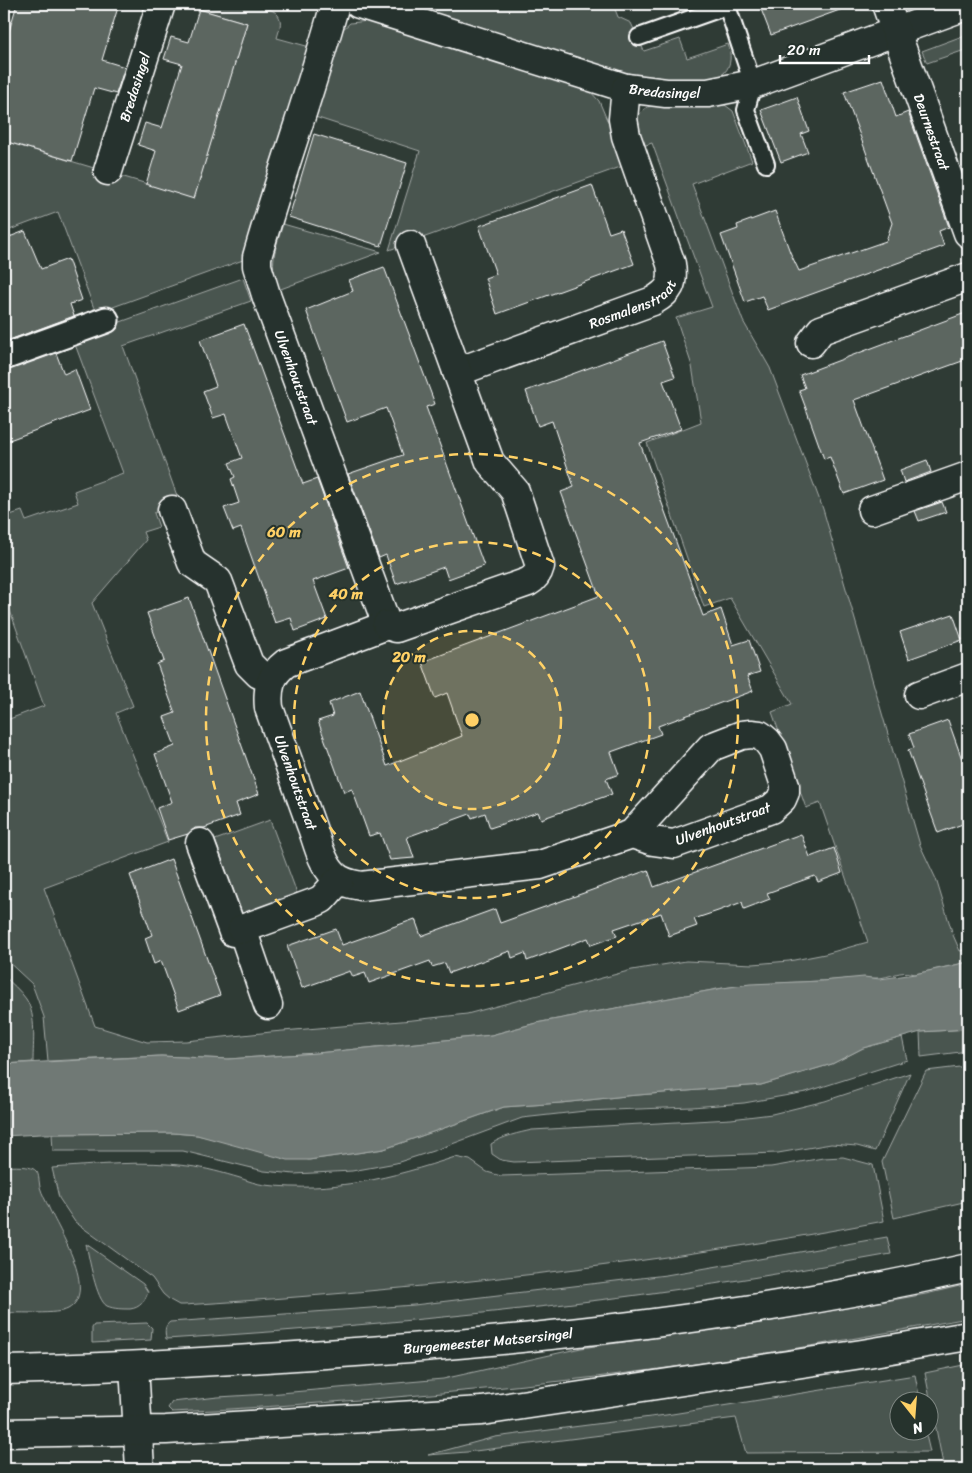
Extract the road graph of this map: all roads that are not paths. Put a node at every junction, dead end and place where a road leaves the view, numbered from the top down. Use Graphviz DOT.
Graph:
graph roads {
  1 [pos="161,4"];
  2 [pos="334,4"];
  3 [pos="358,4"];
  4 [pos="886,4"];
  5 [pos="968,5"];
  6 [pos="896,32"];
  7 [pos="639,37"];
  8 [pos="753,84"];
  9 [pos="626,88"];
  10 [pos="766,164"];
  11 [pos="108,171"];
  12 [pos="968,233"];
  13 [pos="411,245"];
  14 [pos="968,277"];
  15 [pos="106,320"];
  16 [pos="811,343"];
  17 [pos="4,357"];
  18 [pos="457,372"];
  19 [pos="968,476"];
  20 [pos="172,510"];
  21 [pos="872,510"];
  22 [pos="387,625"];
  23 [pos="968,677"];
  24 [pos="272,679"];
  25 [pos="918,695"];
  26 [pos="632,834"];
  27 [pos="200,843"];
  28 [pos="339,880"];
  29 [pos="242,929"];
  30 [pos="268,1005"];
  31 [pos="968,1268"];
  32 [pos="968,1336"];
  33 [pos="134,1366"];
  34 [pos="4,1370"];
  35 [pos="138,1431"];
  36 [pos="4,1433"];
  37 [pos="140,1469"];
  1 -- 11 [label="street, Bredasingel"];
  2 -- 22 [label="street, Ulvenhoutstraat"];
  3 -- 9 [label="street, Bredasingel"];
  4 -- 6 [label="street, Deurnestraat"];
  5 -- 6 [label="street, Bredasingel"];
  6 -- 8 [label="street, Bredasingel"];
  6 -- 12 [label="street, Deurnestraat"];
  7 -- 8 [label="lane"];
  8 -- 9 [label="street, Bredasingel"];
  8 -- 10 [label="lane"];
  9 -- 18 [label="street, Rosmalenstraat"];
  13 -- 18 [label="street"];
  14 -- 16 [label="street"];
  15 -- 17 [label="street"];
  18 -- 22 [label="street"];
  19 -- 21 [label="street"];
  20 -- 24 [label="street"];
  22 -- 24 [label="street"];
  23 -- 25 [label="street"];
  24 -- 28 [label="street, Ulvenhoutstraat"];
  26 -- 26 [label="street, Ulvenhoutstraat"];
  26 -- 28 [label="street, Ulvenhoutstraat"];
  27 -- 29 [label="street"];
  28 -- 29 [label="street"];
  29 -- 30 [label="street"];
  31 -- 33 [label="street, Burgemeester Matsersingel"];
  32 -- 35 [label="street"];
  33 -- 34 [label="street, Burgemeester Matsersingel"];
  33 -- 35 [label="street"];
  35 -- 36 [label="street"];
  35 -- 37 [label="street"];
}
